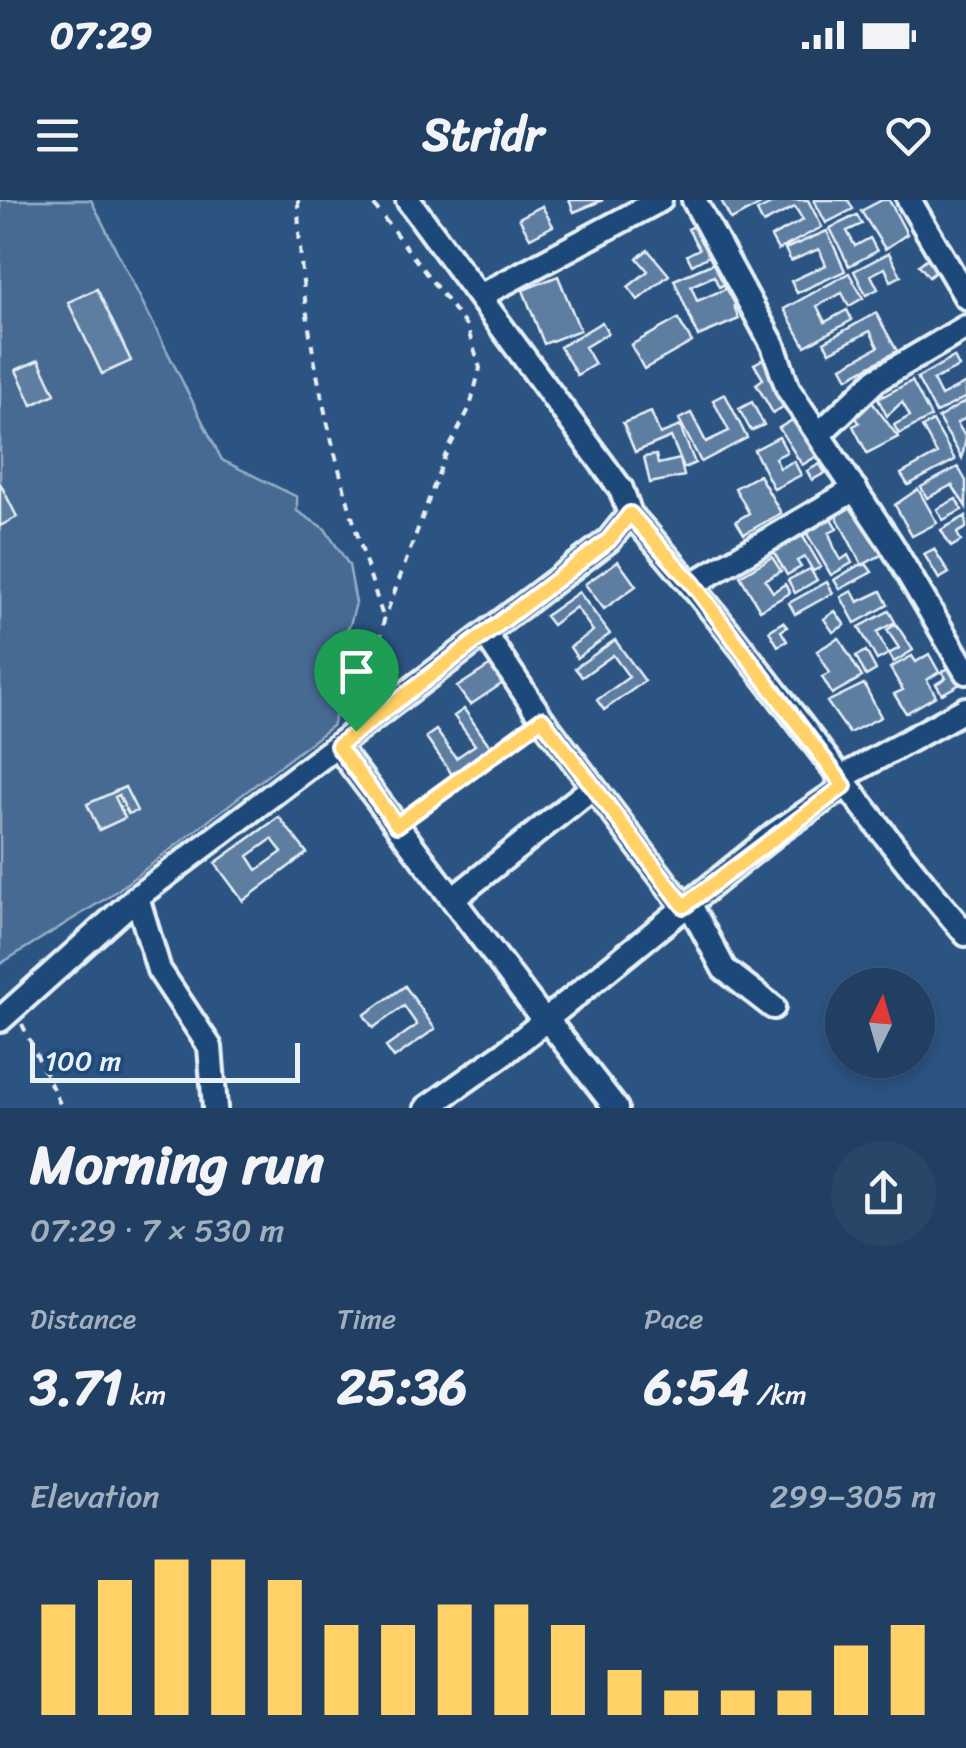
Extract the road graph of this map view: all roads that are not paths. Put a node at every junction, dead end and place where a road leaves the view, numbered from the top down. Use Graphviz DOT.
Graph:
graph roads {
  1 [pos="408,200"];
  2 [pos="660,200"];
  3 [pos="694,200"];
  4 [pos="908,200"];
  5 [pos="480,296"];
  6 [pos="966,297"];
  7 [pos="966,327"];
  8 [pos="819,434"];
  9 [pos="855,489"];
  10 [pos="630,514"];
  11 [pos="693,584"];
  12 [pos="486,636"];
  13 [pos="966,672"];
  14 [pos="966,709"];
  15 [pos="347,738"];
  16 [pos="842,783"];
  17 [pos="594,787"];
  18 [pos="137,897"];
  19 [pos="453,899"];
  20 [pos="686,905"];
  21 [pos="966,934"];
  22 [pos="773,1007"];
  23 [pos="7,1013"];
  24 [pos="544,1018"];
  25 [pos="215,1108"];
  26 [pos="426,1108"];
  27 [pos="616,1108"];
  1 -- 5 [label="street"];
  2 -- 5 [label="street"];
  3 -- 8 [label="street"];
  4 -- 6 [label="street"];
  5 -- 10 [label="street"];
  7 -- 8 [label="street"];
  8 -- 9 [label="street"];
  9 -- 11 [label="street"];
  9 -- 13 [label="street"];
  10 -- 11 [label="street"];
  10 -- 12 [label="street"];
  11 -- 16 [label="street"];
  12 -- 15 [label="street"];
  12 -- 17 [label="street"];
  14 -- 16 [label="street"];
  15 -- 18 [label="street"];
  15 -- 19 [label="street"];
  16 -- 20 [label="street"];
  16 -- 21 [label="street"];
  17 -- 19 [label="street"];
  17 -- 20 [label="street"];
  18 -- 23 [label="street"];
  18 -- 25 [label="street"];
  19 -- 24 [label="street"];
  20 -- 22 [label="street"];
  20 -- 24 [label="street"];
  24 -- 26 [label="street"];
  24 -- 27 [label="street"];
}
